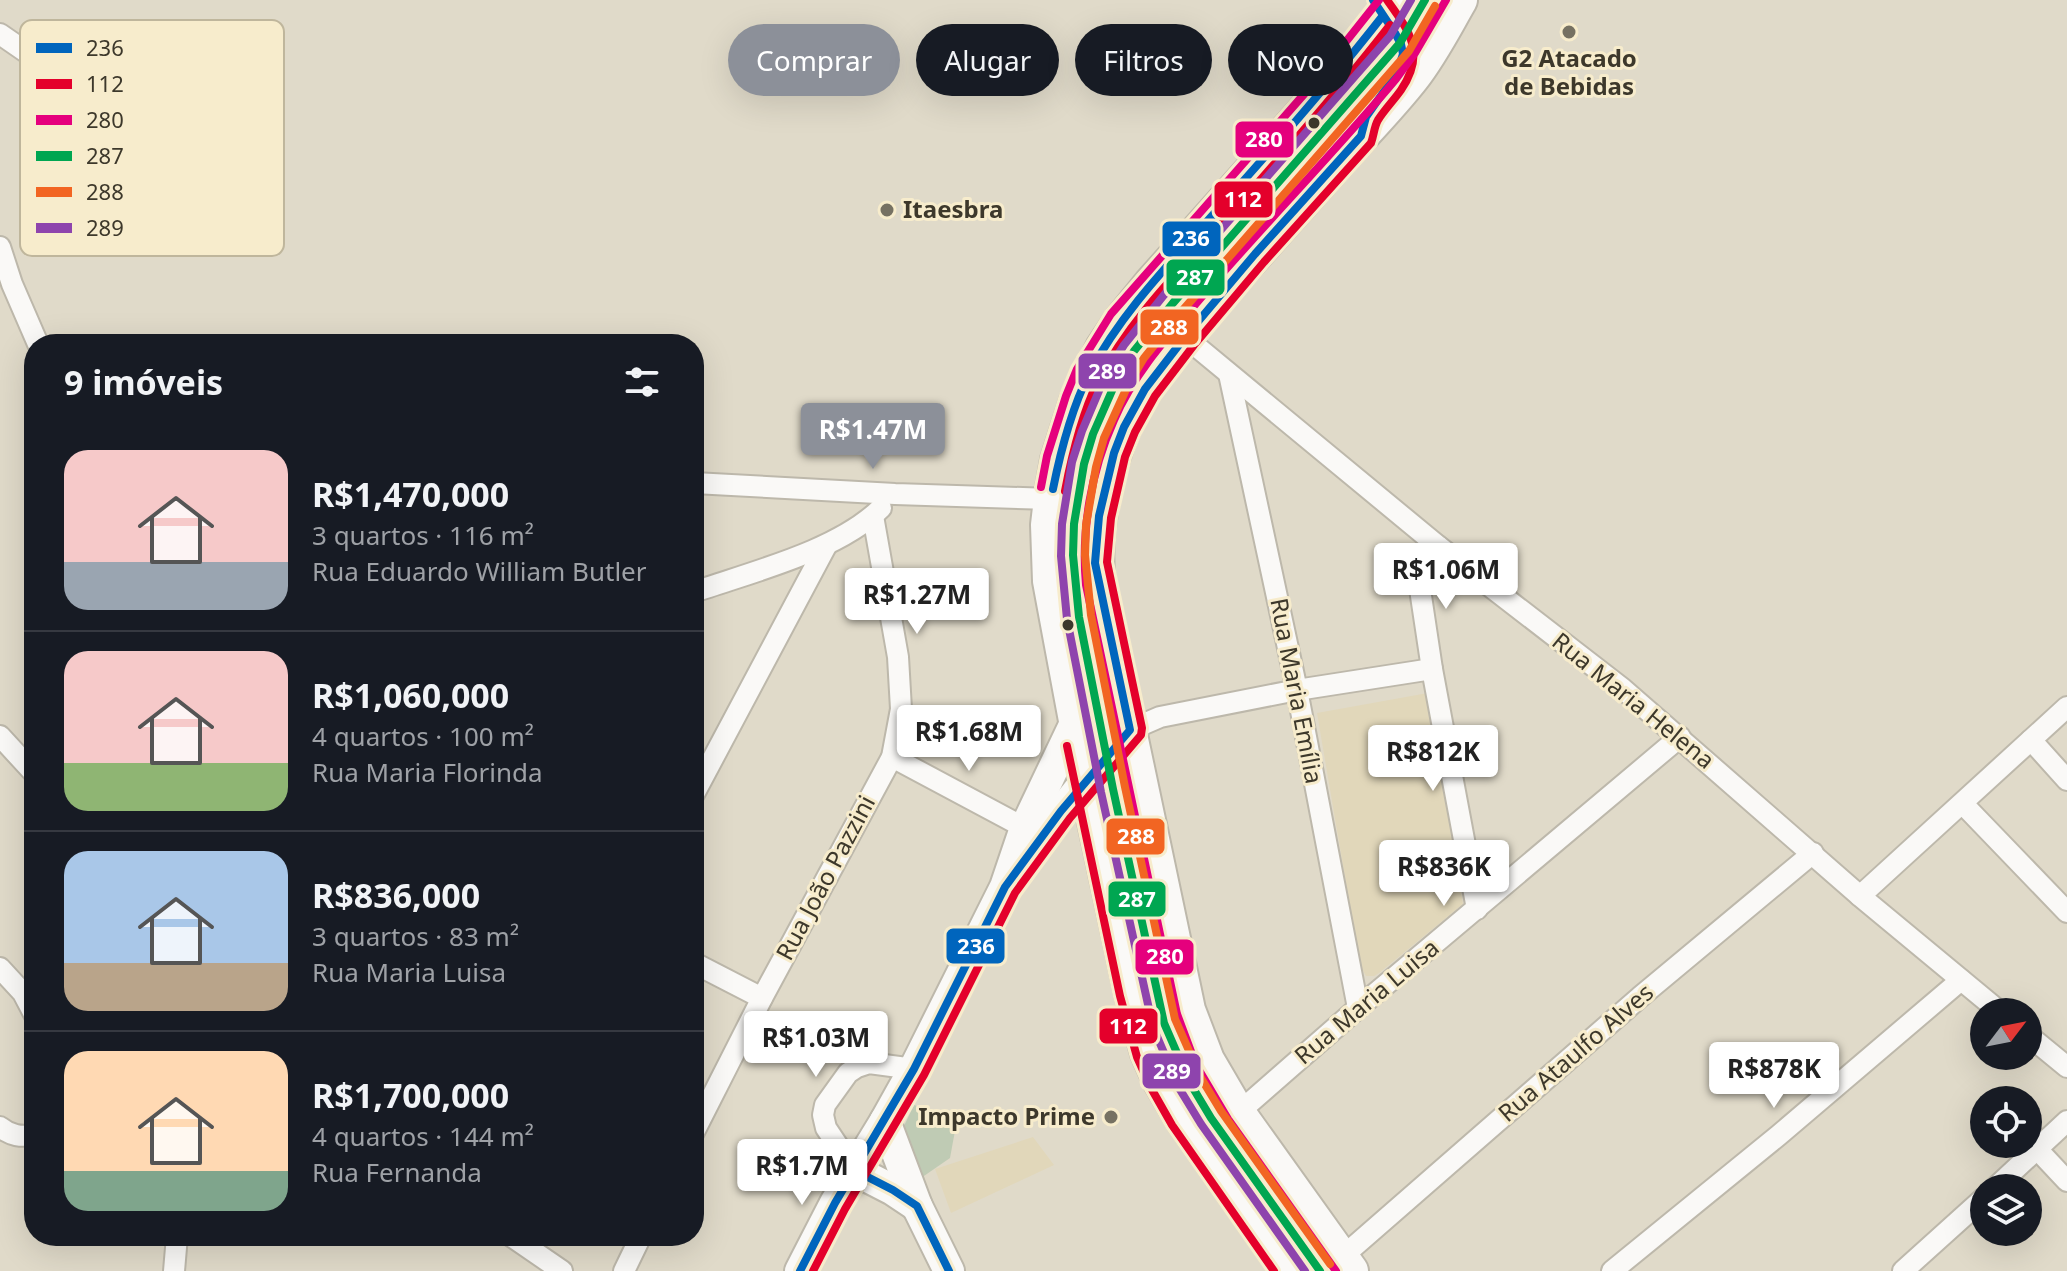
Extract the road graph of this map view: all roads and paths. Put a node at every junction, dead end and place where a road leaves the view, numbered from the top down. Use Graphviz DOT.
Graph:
graph roads {
  1 [pos="1460,0"];
  2 [pos="1383,5"];
  3 [pos="0,34"];
  4 [pos="20,48"];
  5 [pos="1361,136"];
  6 [pos="0,247"];
  7 [pos="34,334"];
  8 [pos="1185,337"];
  9 [pos="1229,374"];
  10 [pos="704,484"];
  11 [pos="895,494"];
  12 [pos="1051,499"];
  13 [pos="873,516"];
  14 [pos="826,546"];
  15 [pos="1438,546"];
  16 [pos="704,589"];
  17 [pos="1432,669"];
  18 [pos="1297,690"];
  19 [pos="2067,707"];
  20 [pos="1075,723"];
  21 [pos="1130,730"];
  22 [pos="0,736"];
  23 [pos="1680,737"];
  24 [pos="2031,740"];
  25 [pos="892,757"];
  26 [pos="24,762"];
  27 [pos="704,775"];
  28 [pos="1087,780"];
  29 [pos="2067,780"];
  30 [pos="1963,804"];
  31 [pos="1025,828"];
  32 [pos="1813,853"];
  33 [pos="1005,887"];
  34 [pos="1860,896"];
  35 [pos="1477,909"];
  36 [pos="2067,912"];
  37 [pos="0,968"];
  38 [pos="704,968"];
  39 [pos="1961,980"];
  40 [pos="24,986"];
  41 [pos="762,998"];
  42 [pos="1983,998"];
  43 [pos="1358,1008"];
  44 [pos="2042,1046"];
  45 [pos="2067,1067"];
  46 [pos="914,1069"];
  47 [pos="704,1112"];
  48 [pos="1238,1113"];
  49 [pos="885,1121"];
  50 [pos="2067,1121"];
  51 [pos="0,1127"];
  52 [pos="24,1136"];
  53 [pos="2042,1144"];
  54 [pos="2042,1154"];
  55 [pos="2027,1158"];
  56 [pos="854,1170"];
  57 [pos="2010,1174"];
  58 [pos="1222,1178"];
  59 [pos="2067,1181"];
  60 [pos="917,1206"];
  61 [pos="1970,1211"];
  62 [pos="176,1246"];
  63 [pos="522,1246"];
  64 [pos="636,1246"];
  65 [pos="541,1263"];
  66 [pos="1347,1264"];
  67 [pos="174,1271"];
  68 [pos="562,1271"];
  69 [pos="624,1271"];
  70 [pos="800,1271"];
  71 [pos="949,1271"];
  72 [pos="1289,1271"];
  73 [pos="1612,1271"];
  74 [pos="1903,1271"];
  1 -- 5 [label="main road"];
  2 -- 5 [label="main road"];
  2 -- 12 [label="main road"];
  3 -- 4 [label="street"];
  5 -- 8 [label="main road"];
  6 -- 7 [label="street"];
  8 -- 9 [label="street, Rua Maria Helena"];
  8 -- 21 [label="main road"];
  9 -- 15 [label="street, Rua Maria Helena"];
  9 -- 18 [label="street, Rua Maria Emília"];
  10 -- 11 [label="street"];
  11 -- 12 [label="street"];
  11 -- 13 [label="street"];
  12 -- 20 [label="main road"];
  13 -- 14 [label="street"];
  13 -- 25 [label="street, Rua João Pazzini"];
  14 -- 16 [label="street"];
  14 -- 27 [label="street"];
  15 -- 17 [label="street"];
  15 -- 23 [label="street, Rua Maria Helena"];
  17 -- 18 [label="street"];
  17 -- 35 [label="street"];
  18 -- 21 [label="street"];
  18 -- 43 [label="street, Rua Maria Emília"];
  19 -- 24 [label="street"];
  20 -- 28 [label="main road"];
  20 -- 31 [label="street"];
  21 -- 28 [label="street"];
  21 -- 48 [label="main road"];
  22 -- 26 [label="street"];
  23 -- 32 [label="street, Rua Maria Helena"];
  23 -- 35 [label="street, Rua Maria Luisa"];
  24 -- 29 [label="street"];
  24 -- 30 [label="street"];
  25 -- 31 [label="street"];
  25 -- 41 [label="street, Rua João Pazzini"];
  28 -- 33 [label="street"];
  28 -- 58 [label="main road"];
  30 -- 34 [label="street"];
  30 -- 36 [label="street"];
  31 -- 33 [label="street"];
  32 -- 34 [label="street, Rua Maria Helena"];
  32 -- 66 [label="street, Rua Ataulfo Alves"];
  33 -- 46 [label="street"];
  34 -- 39 [label="street, Rua Maria Helena"];
  35 -- 43 [label="street, Rua Maria Luisa"];
  37 -- 40 [label="street"];
  38 -- 41 [label="street"];
  39 -- 42 [label="street, Rua Maria Helena"];
  39 -- 73 [label="street"];
  41 -- 47 [label="street, Rua João Pazzini"];
  43 -- 48 [label="street, Rua Maria Luisa"];
  44 -- 45 [label="street"];
  46 -- 49 [label="street"];
  46 -- 56 [label="street"];
  48 -- 58 [label="main road"];
  48 -- 66 [label="main road"];
  49 -- 56 [label="street"];
  49 -- 60 [label="street"];
  50 -- 53 [label="street"];
  51 -- 52 [label="street"];
  54 -- 59 [label="street"];
  55 -- 57 [label="street"];
  56 -- 60 [label="street"];
  56 -- 70 [label="street"];
  58 -- 72 [label="main road"];
  60 -- 71 [label="street"];
  61 -- 74 [label="street"];
  62 -- 67 [label="street"];
  63 -- 65 [label="street"];
  64 -- 69 [label="street"];
  65 -- 68 [label="street"];
}
